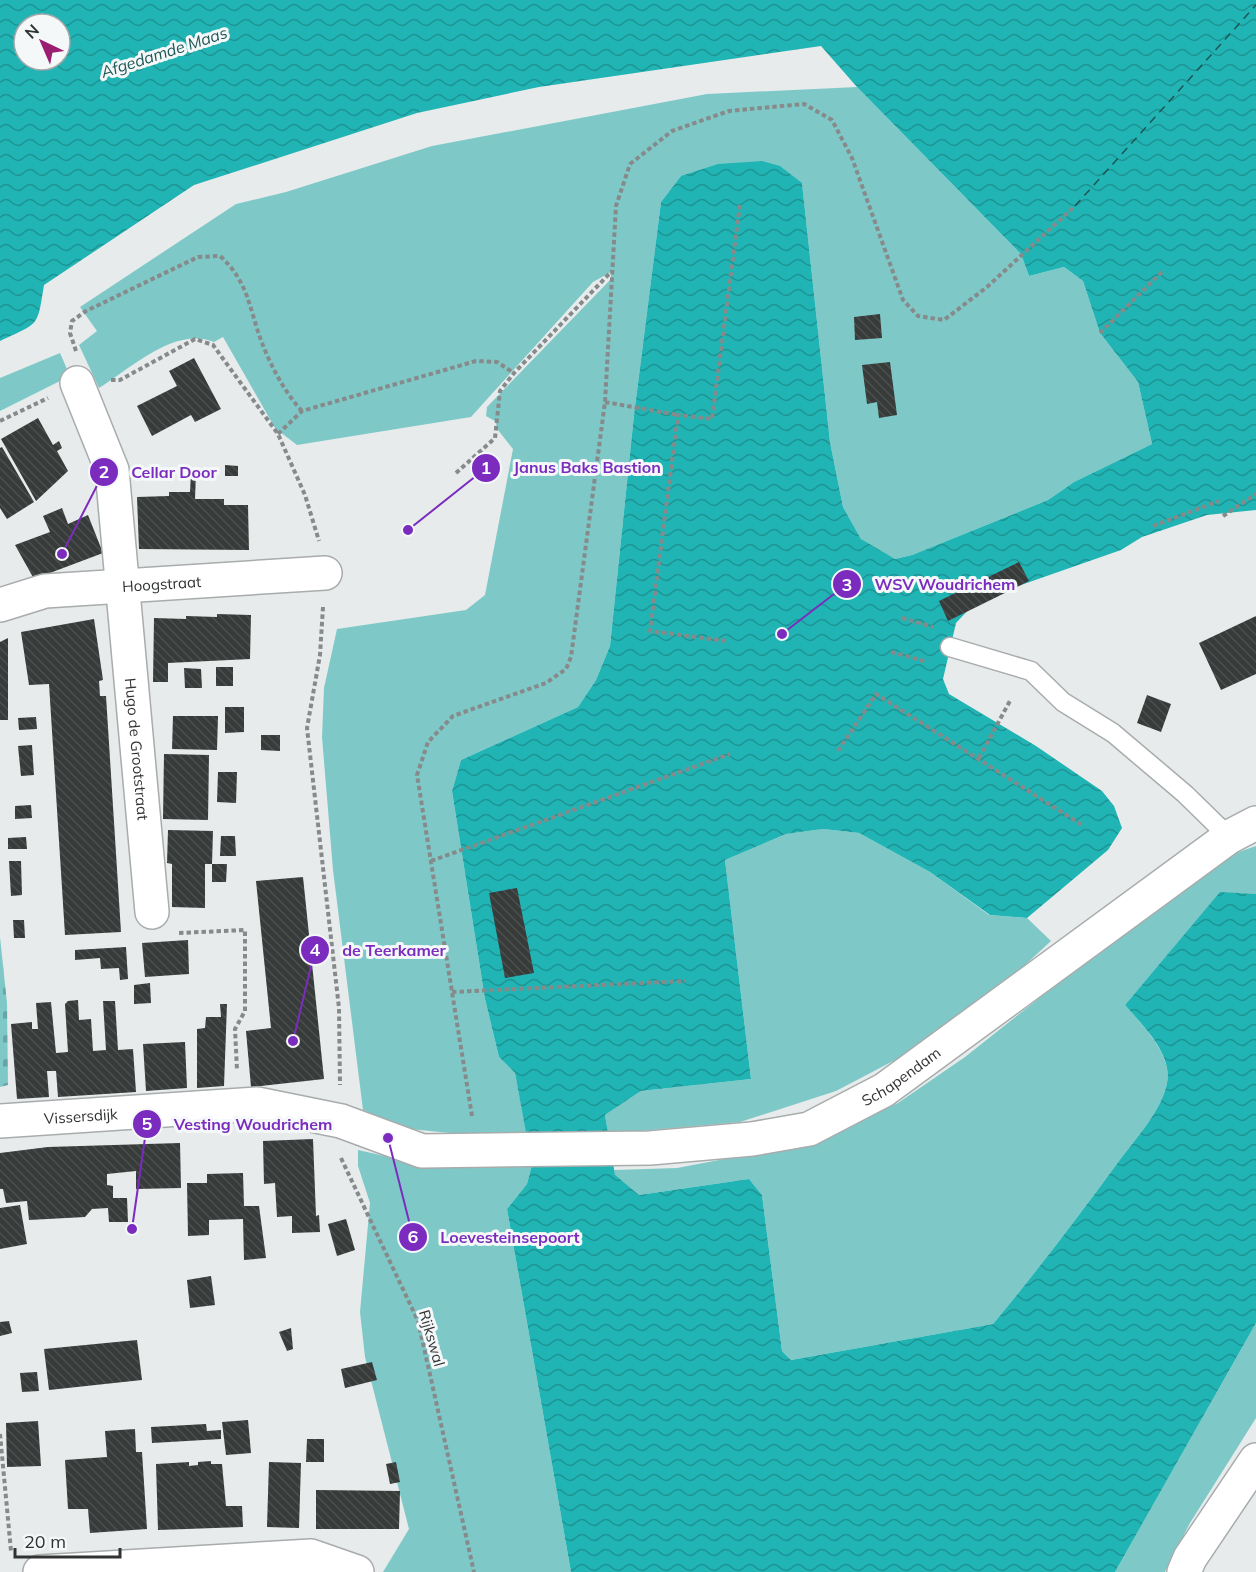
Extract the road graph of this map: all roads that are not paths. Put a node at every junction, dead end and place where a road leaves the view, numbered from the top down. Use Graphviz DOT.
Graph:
graph roads {
  1 [pos="78,372"];
  2 [pos="325,573"];
  3 [pos="120,586"];
  4 [pos="0,605"];
  5 [pos="950,647"];
  6 [pos="1242,830"];
  7 [pos="152,912"];
  8 [pos="0,1121"];
  9 [pos="484,1150"];
  10 [pos="1256,1460"];
  11 [pos="26,1566"];
  12 [pos="357,1572"];
  13 [pos="1184,1572"];
  1 -- 3 [label="street, Hugo de Grootstraat"];
  2 -- 3 [label="street, Hoogstraat"];
  3 -- 4 [label="street, Hoogstraat"];
  3 -- 7 [label="street, Hugo de Grootstraat"];
  5 -- 6 [label="lane"];
  6 -- 9 [label="street, Schapendam"];
  8 -- 9 [label="street, Vissersdijk"];
  10 -- 13 [label="street"];
  11 -- 12 [label="street"];
}
